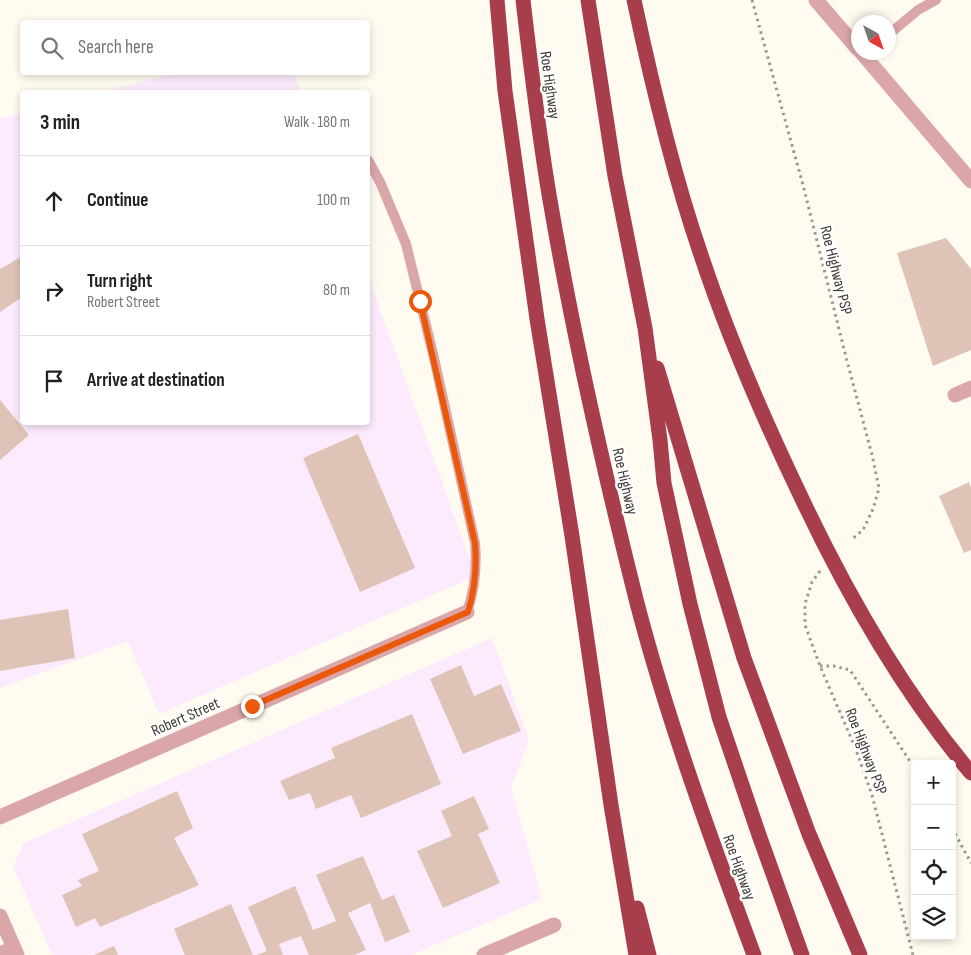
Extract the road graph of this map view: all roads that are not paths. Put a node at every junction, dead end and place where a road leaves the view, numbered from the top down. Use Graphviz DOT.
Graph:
graph roads {
  1 [pos="497,0"];
  2 [pos="523,0"];
  3 [pos="588,0"];
  4 [pos="634,0"];
  5 [pos="816,0"];
  6 [pos="936,0"];
  7 [pos="896,28"];
  8 [pos="851,39"];
  9 [pos="869,60"];
  10 [pos="370,164"];
  11 [pos="971,181"];
  12 [pos="645,328"];
  13 [pos="971,388"];
  14 [pos="955,395"];
  15 [pos="468,612"];
  16 [pos="971,773"];
  17 [pos="611,805"];
  18 [pos="0,817"];
  19 [pos="0,916"];
  20 [pos="554,925"];
  21 [pos="16,951"];
  22 [pos="0,954"];
  23 [pos="484,955"];
  24 [pos="636,955"];
  25 [pos="649,955"];
  26 [pos="754,955"];
  27 [pos="802,955"];
  28 [pos="860,955"];
  1 -- 17 [label="highway"];
  2 -- 26 [label="highway, Roe Highway"];
  3 -- 12 [label="highway, Roe Highway"];
  4 -- 16 [label="highway"];
  5 -- 8 [label="street"];
  6 -- 7 [label="lane"];
  9 -- 11 [label="street"];
  10 -- 15 [label="lane"];
  12 -- 27 [label="highway, Roe Highway"];
  12 -- 28 [label="highway"];
  13 -- 14 [label="street"];
  15 -- 18 [label="street, Robert Street"];
  17 -- 24 [label="highway"];
  17 -- 25 [label="highway"];
  19 -- 21 [label="street"];
  20 -- 23 [label="street"];
  21 -- 22 [label="street"];
}
